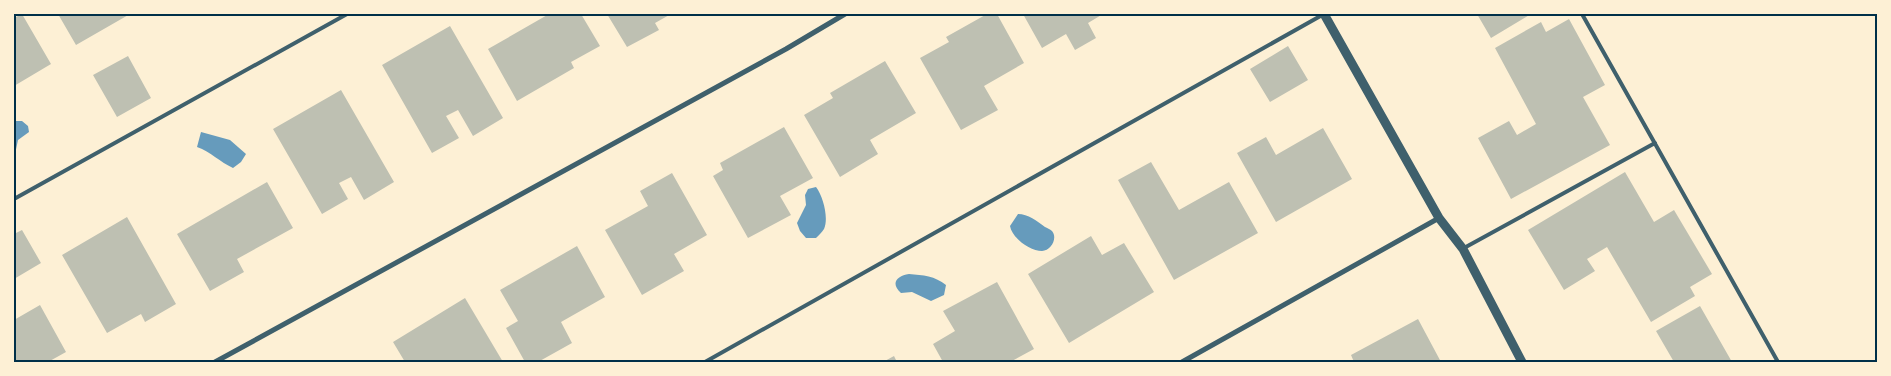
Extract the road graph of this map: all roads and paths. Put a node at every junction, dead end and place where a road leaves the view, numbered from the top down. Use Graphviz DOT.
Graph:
graph roads {
  1 [pos="347,14"];
  2 [pos="846,14"];
  3 [pos="1324,14"];
  4 [pos="1582,14"];
  5 [pos="1655,143"];
  6 [pos="14,199"];
  7 [pos="1439,218"];
  8 [pos="1463,249"];
  9 [pos="215,362"];
  10 [pos="705,362"];
  11 [pos="1182,362"];
  12 [pos="1522,362"];
  13 [pos="1778,362"];
  1 -- 6 [label="lane"];
  2 -- 9 [label="street"];
  3 -- 7 [label="street"];
  3 -- 10 [label="lane"];
  4 -- 5 [label="lane"];
  5 -- 8 [label="lane"];
  5 -- 13 [label="lane"];
  7 -- 8 [label="street"];
  7 -- 11 [label="street"];
  8 -- 12 [label="street"];
}
